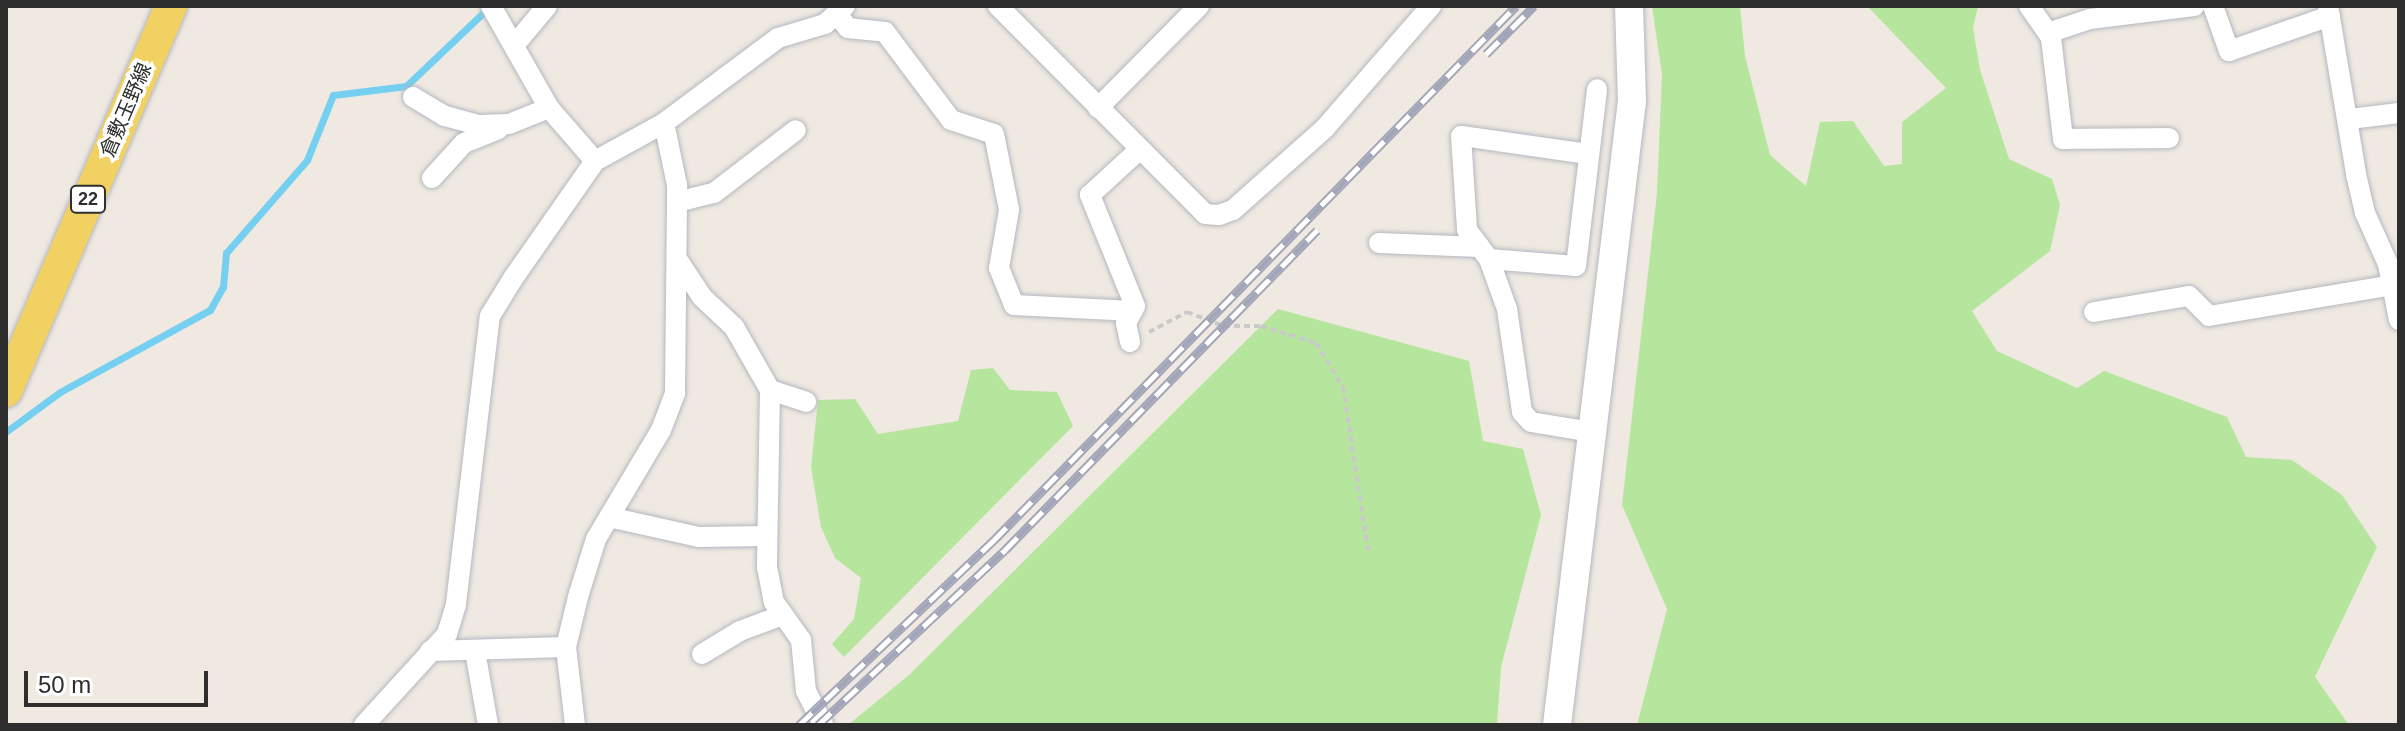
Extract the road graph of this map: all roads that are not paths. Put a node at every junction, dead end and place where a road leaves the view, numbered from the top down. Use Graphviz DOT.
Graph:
graph roads {
  1 [pos="171,6"];
  2 [pos="491,6"];
  3 [pos="547,6"];
  4 [pos="998,6"];
  5 [pos="1199,6"];
  6 [pos="1431,6"];
  7 [pos="1629,6"];
  8 [pos="2029,6"];
  9 [pos="2194,6"];
  10 [pos="2213,6"];
  11 [pos="2167,8"];
  12 [pos="2330,9"];
  13 [pos="841,10"];
  14 [pos="2048,33"];
  15 [pos="516,43"];
  16 [pos="1597,89"];
  17 [pos="413,97"];
  18 [pos="549,108"];
  19 [pos="1098,108"];
  20 [pos="2399,113"];
  21 [pos="2350,119"];
  22 [pos="664,123"];
  23 [pos="509,124"];
  24 [pos="796,130"];
  25 [pos="2169,138"];
  26 [pos="1139,150"];
  27 [pos="1588,154"];
  28 [pos="595,161"];
  29 [pos="432,178"];
  30 [pos="677,202"];
  31 [pos="1379,243"];
  32 [pos="1485,253"];
  33 [pos="678,262"];
  34 [pos="2393,270"];
  35 [pos="1133,311"];
  36 [pos="2094,312"];
  37 [pos="2399,320"];
  38 [pos="1130,342"];
  39 [pos="770,390"];
  40 [pos="6,391"];
  41 [pos="806,402"];
  42 [pos="1592,432"];
  43 [pos="609,517"];
  44 [pos="765,536"];
  45 [pos="783,615"];
  46 [pos="566,647"];
  47 [pos="430,651"];
  48 [pos="475,651"];
  49 [pos="702,654"];
  50 [pos="364,725"];
  51 [pos="488,725"];
  52 [pos="575,725"];
  53 [pos="823,725"];
  54 [pos="1557,725"];
  1 -- 40 [label="main road, 倉敷玉野線 / 22"];
  2 -- 15 [label="street"];
  3 -- 15 [label="street"];
  4 -- 19 [label="street"];
  5 -- 19 [label="street"];
  6 -- 26 [label="street"];
  7 -- 42 [label="street"];
  8 -- 14 [label="street"];
  9 -- 11 [label="street"];
  10 -- 12 [label="street"];
  11 -- 14 [label="street"];
  12 -- 21 [label="street"];
  13 -- 22 [label="street"];
  13 -- 35 [label="street"];
  14 -- 25 [label="street"];
  15 -- 18 [label="street"];
  16 -- 27 [label="street"];
  17 -- 23 [label="street"];
  18 -- 23 [label="street"];
  18 -- 28 [label="street"];
  19 -- 26 [label="street"];
  20 -- 21 [label="street"];
  21 -- 34 [label="street"];
  22 -- 28 [label="street"];
  22 -- 30 [label="street"];
  23 -- 29 [label="street"];
  24 -- 30 [label="street"];
  26 -- 35 [label="street"];
  27 -- 32 [label="street"];
  27 -- 32 [label="street"];
  28 -- 47 [label="street"];
  30 -- 33 [label="street"];
  31 -- 32 [label="street"];
  32 -- 42 [label="street"];
  33 -- 39 [label="street"];
  33 -- 43 [label="street"];
  34 -- 36 [label="street"];
  34 -- 37 [label="street"];
  35 -- 38 [label="street"];
  39 -- 41 [label="street"];
  39 -- 44 [label="street"];
  42 -- 54 [label="street"];
  43 -- 44 [label="street"];
  43 -- 46 [label="street"];
  44 -- 45 [label="street"];
  45 -- 49 [label="street"];
  45 -- 53 [label="street"];
  46 -- 48 [label="street"];
  46 -- 52 [label="street"];
  47 -- 48 [label="street"];
  47 -- 50 [label="street"];
  48 -- 51 [label="street"];
}
